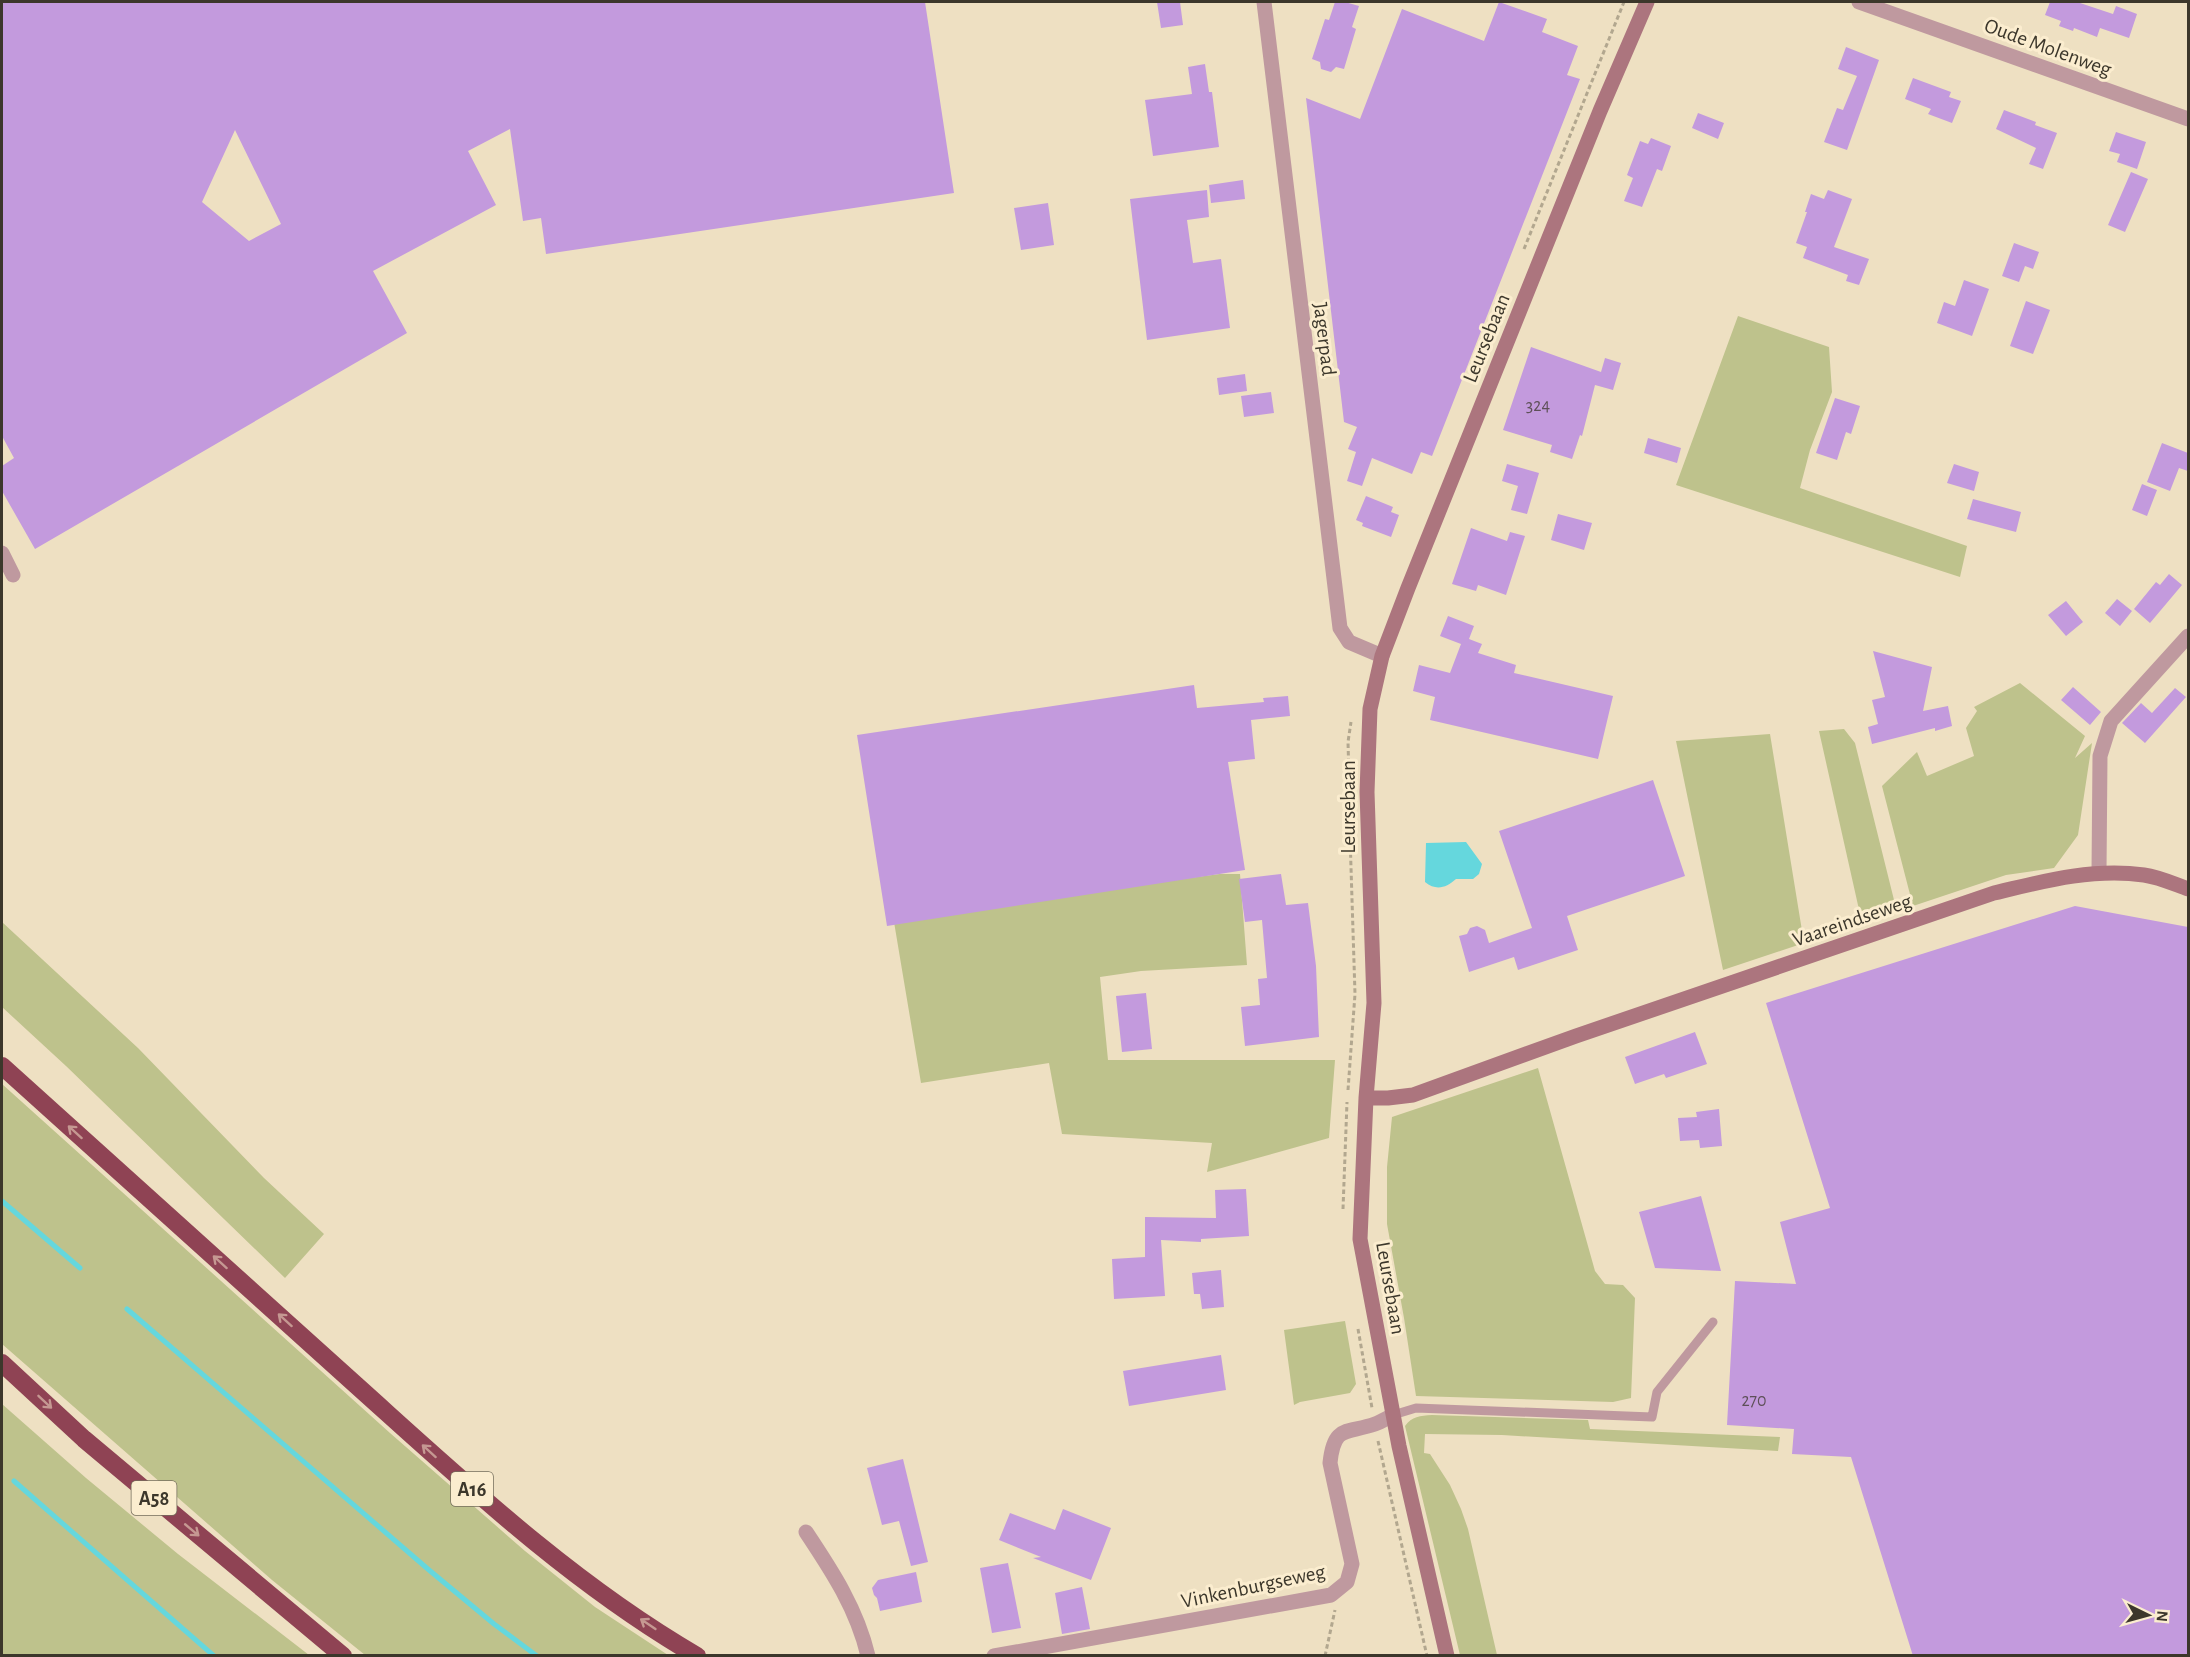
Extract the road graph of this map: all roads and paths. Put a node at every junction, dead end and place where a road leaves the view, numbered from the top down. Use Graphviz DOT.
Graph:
graph roads {
  1 [pos="1264,2"];
  2 [pos="1624,2"];
  3 [pos="1647,2"];
  4 [pos="1859,2"];
  5 [pos="2188,119"];
  6 [pos="1523,251"];
  7 [pos="2,553"];
  8 [pos="13,575"];
  9 [pos="2188,636"];
  10 [pos="1382,656"];
  11 [pos="1352,713"];
  12 [pos="1349,788"];
  13 [pos="1350,833"];
  14 [pos="2100,872"];
  15 [pos="2188,889"];
  16 [pos="2,1066"];
  17 [pos="1366,1098"];
  18 [pos="1342,1218"];
  19 [pos="1356,1320"];
  20 [pos="1713,1322"];
  21 [pos="2,1363"];
  22 [pos="1393,1415"];
  23 [pos="1375,1424"];
  24 [pos="806,1532"];
  25 [pos="1339,1590"];
  26 [pos="343,1656"];
  27 [pos="697,1656"];
  28 [pos="868,1656"];
  29 [pos="994,1656"];
  30 [pos="1324,1656"];
  31 [pos="1427,1656"];
  32 [pos="1447,1656"];
  1 -- 10 [label="street, Jagerpad"];
  2 -- 6 [label="path"];
  3 -- 10 [label="street, Leursebaan"];
  4 -- 5 [label="street, Oude Molenweg"];
  7 -- 8 [label="street"];
  9 -- 14 [label="street"];
  10 -- 17 [label="street, Leursebaan"];
  11 -- 12 [label="path, Leursebaan"];
  13 -- 18 [label="path, Leursebaan"];
  14 -- 15 [label="street, Vaareindseweg"];
  14 -- 17 [label="street, Vaareindseweg"];
  27 -- 16 [label="highway, A16, one-way"];
  17 -- 22 [label="street, Leursebaan"];
  19 -- 23 [label="path, Leursebaan"];
  20 -- 22 [label="lane"];
  21 -- 26 [label="highway, A58, one-way"];
  22 -- 23 [label="street, Vinkenburgseweg"];
  22 -- 32 [label="street, Leursebaan"];
  23 -- 25 [label="street, Vinkenburgseweg"];
  23 -- 31 [label="path, Leursebaan"];
  24 -- 28 [label="street"];
  25 -- 29 [label="street, Vinkenburgseweg"];
  25 -- 30 [label="path"];
}
